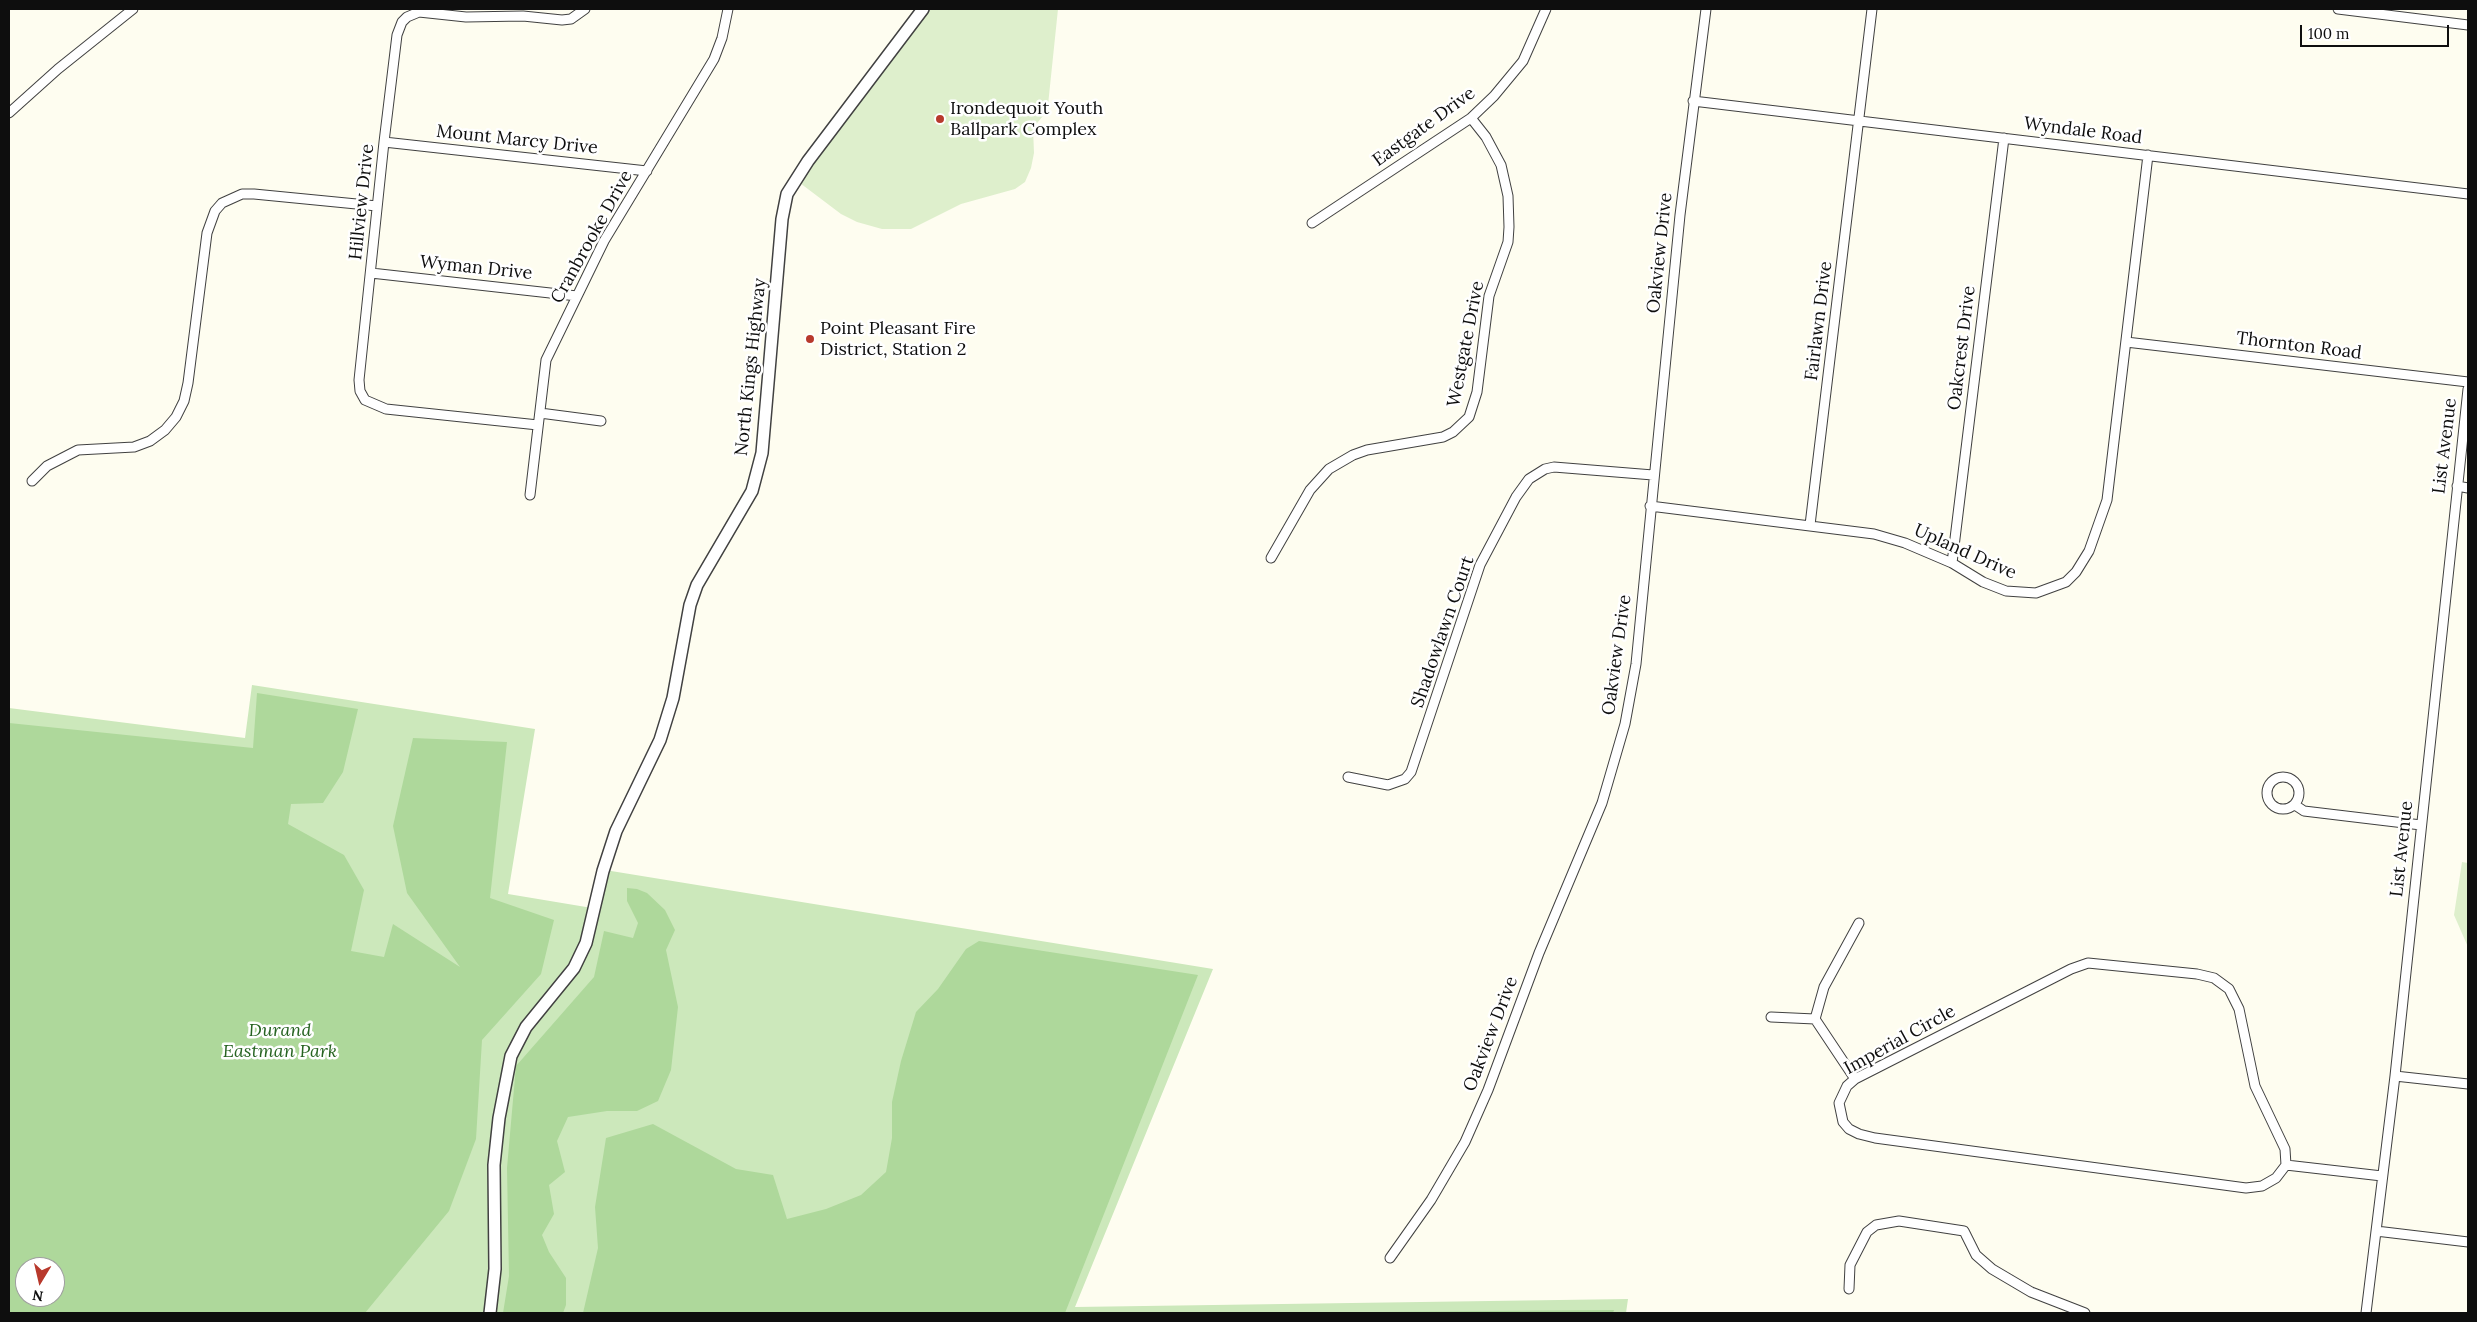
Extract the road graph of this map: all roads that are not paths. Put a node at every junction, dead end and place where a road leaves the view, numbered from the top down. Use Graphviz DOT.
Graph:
graph roads {
  1 [pos="133,9"];
  2 [pos="585,9"];
  3 [pos="728,9"];
  4 [pos="923,9"];
  5 [pos="1546,9"];
  6 [pos="1706,9"];
  7 [pos="1872,9"];
  8 [pos="2338,9"];
  9 [pos="2468,25"];
  10 [pos="1693,101"];
  11 [pos="9,113"];
  12 [pos="1471,118"];
  13 [pos="1860,120"];
  14 [pos="2004,138"];
  15 [pos="384,142"];
  16 [pos="2148,155"];
  17 [pos="647,170"];
  18 [pos="2468,194"];
  19 [pos="378,206"];
  20 [pos="1312,223"];
  21 [pos="371,273"];
  22 [pos="577,296"];
  23 [pos="2126,342"];
  24 [pos="2468,382"];
  25 [pos="2468,389"];
  26 [pos="540,412"];
  27 [pos="601,421"];
  28 [pos="538,425"];
  29 [pos="1653,475"];
  30 [pos="32,481"];
  31 [pos="2457,486"];
  32 [pos="2468,488"];
  33 [pos="530,495"];
  34 [pos="1650,506"];
  35 [pos="1810,525"];
  36 [pos="1271,558"];
  37 [pos="1952,563"];
  38 [pos="1348,777"];
  39 [pos="2294,805"];
  40 [pos="2421,825"];
  41 [pos="1859,923"];
  42 [pos="1771,1018"];
  43 [pos="1816,1019"];
  44 [pos="2395,1076"];
  45 [pos="1855,1079"];
  46 [pos="2468,1084"];
  47 [pos="2286,1165"];
  48 [pos="2382,1176"];
  49 [pos="2376,1231"];
  50 [pos="2468,1242"];
  51 [pos="1390,1258"];
  52 [pos="1849,1289"];
  53 [pos="490,1313"];
  54 [pos="2085,1313"];
  55 [pos="2366,1313"];
  1 -- 11 [label="street"];
  2 -- 15 [label="street, Hillview Drive"];
  3 -- 17 [label="street, Cranbrooke Drive"];
  4 -- 53 [label="street, North Kings Highway"];
  5 -- 12 [label="street, Eastgate Drive"];
  6 -- 10 [label="street, Oakview Drive"];
  7 -- 13 [label="street, Fairlawn Drive"];
  8 -- 9 [label="street"];
  10 -- 13 [label="street, Wyndale Road"];
  10 -- 29 [label="street, Oakview Drive"];
  12 -- 20 [label="street, Eastgate Drive"];
  12 -- 36 [label="street, Westgate Drive"];
  13 -- 14 [label="street, Wyndale Road"];
  13 -- 35 [label="street, Fairlawn Drive"];
  14 -- 16 [label="street, Wyndale Road"];
  14 -- 37 [label="street, Oakcrest Drive"];
  15 -- 17 [label="street, Mount Marcy Drive"];
  15 -- 19 [label="street, Hillview Drive"];
  16 -- 18 [label="street, Wyndale Road"];
  16 -- 23 [label="street, Upland Drive"];
  17 -- 22 [label="street, Cranbrooke Drive"];
  19 -- 21 [label="street, Hillview Drive"];
  19 -- 30 [label="street"];
  21 -- 22 [label="street, Wyman Drive"];
  21 -- 28 [label="street, Hillview Drive"];
  22 -- 26 [label="street, Cranbrooke Drive"];
  23 -- 24 [label="street, Thornton Road"];
  23 -- 37 [label="street, Upland Drive"];
  25 -- 31 [label="street, List Avenue"];
  26 -- 27 [label="street"];
  26 -- 28 [label="street, Cranbrooke Drive"];
  28 -- 33 [label="street, Cranbrooke Drive"];
  29 -- 34 [label="street, Oakview Drive"];
  29 -- 38 [label="street, Shadowlawn Court"];
  31 -- 32 [label="street"];
  31 -- 40 [label="street, List Avenue"];
  34 -- 35 [label="street, Upland Drive"];
  34 -- 51 [label="street, Oakview Drive"];
  35 -- 37 [label="street, Upland Drive"];
  39 -- 40 [label="street"];
  40 -- 44 [label="street, List Avenue"];
  41 -- 43 [label="street"];
  42 -- 43 [label="street"];
  43 -- 45 [label="street"];
  44 -- 46 [label="street"];
  44 -- 48 [label="street, List Avenue"];
  45 -- 47 [label="street, Imperial Circle"];
  45 -- 47 [label="street, Imperial Circle"];
  47 -- 48 [label="street"];
  48 -- 49 [label="street, List Avenue"];
  49 -- 50 [label="street"];
  49 -- 55 [label="street, List Avenue"];
  52 -- 54 [label="street"];
}
